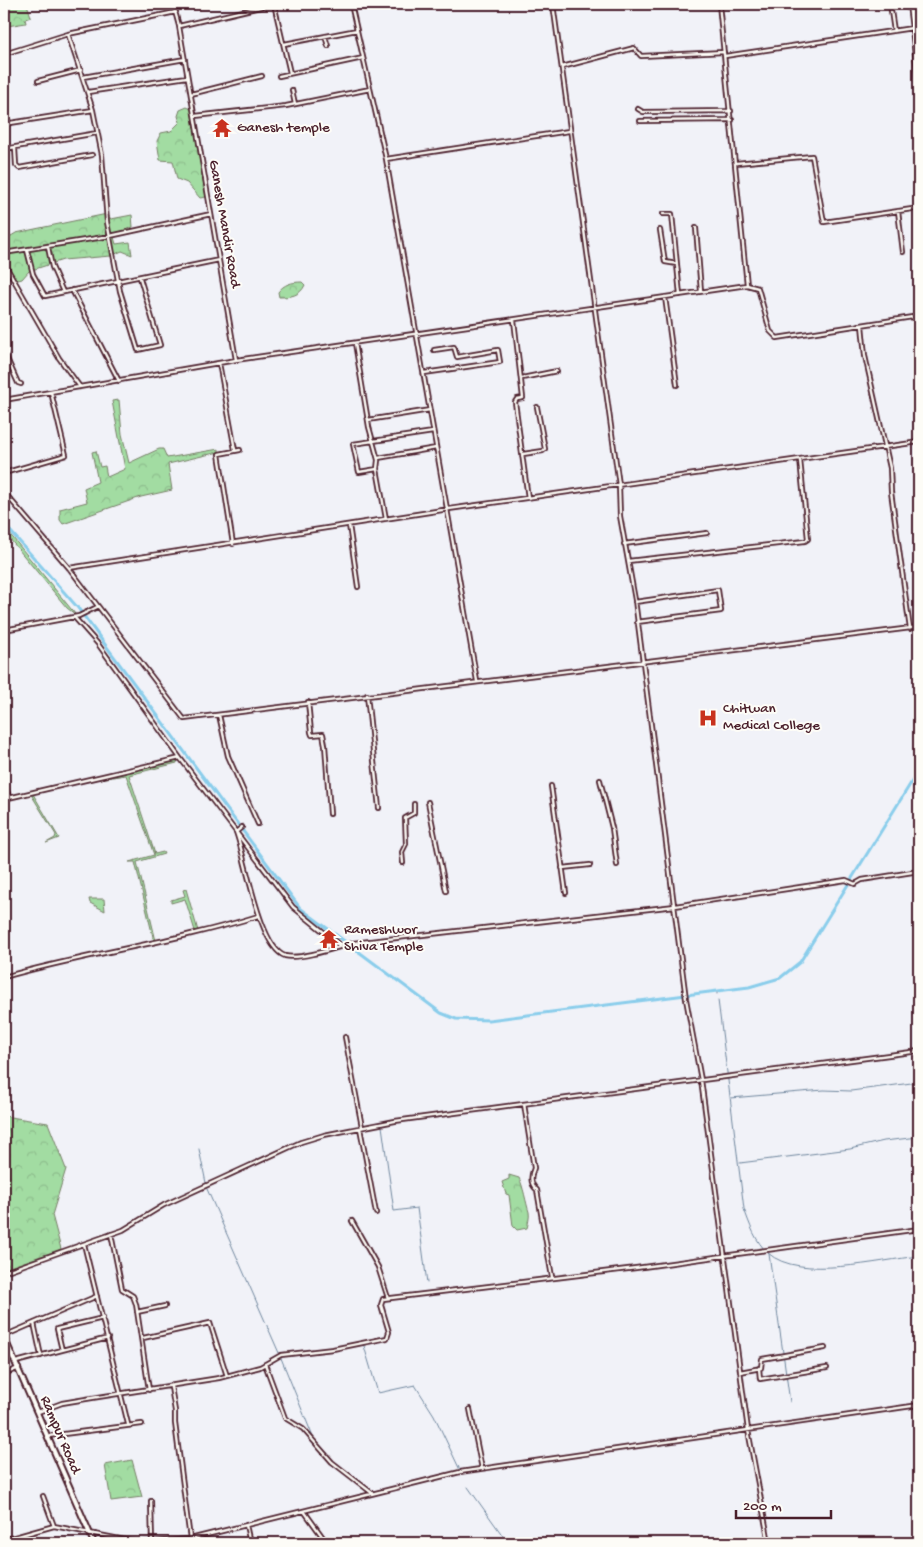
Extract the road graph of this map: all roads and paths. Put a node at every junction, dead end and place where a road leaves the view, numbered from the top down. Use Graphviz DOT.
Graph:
graph roads {
  1 [pos="173,4"];
  2 [pos="274,4"];
  3 [pos="351,4"];
  4 [pos="553,4"];
  5 [pos="719,4"];
  6 [pos="890,4"];
  7 [pos="910,4"];
  8 [pos="262,5"];
  9 [pos="176,12"];
  10 [pos="180,26"];
  11 [pos="919,27"];
  12 [pos="913,28"];
  13 [pos="357,30"];
  14 [pos="894,31"];
  15 [pos="68,34"];
  16 [pos="325,36"];
  17 [pos="284,44"];
  18 [pos="328,46"];
  19 [pos="724,52"];
  20 [pos="4,54"];
  21 [pos="725,56"];
  22 [pos="363,58"];
  23 [pos="185,59"];
  24 [pos="562,67"];
  25 [pos="81,70"];
  26 [pos="290,74"];
  27 [pos="262,76"];
  28 [pos="279,76"];
  29 [pos="83,77"];
  30 [pos="188,77"];
  31 [pos="38,81"];
  32 [pos="919,88"];
  33 [pos="370,89"];
  34 [pos="292,90"];
  35 [pos="88,92"];
  36 [pos="191,94"];
  37 [pos="295,104"];
  38 [pos="638,109"];
  39 [pos="92,110"];
  40 [pos="731,111"];
  41 [pos="195,116"];
  42 [pos="732,120"];
  43 [pos="640,121"];
  44 [pos="4,124"];
  45 [pos="569,131"];
  46 [pos="97,133"];
  47 [pos="15,148"];
  48 [pos="4,149"];
  49 [pos="92,155"];
  50 [pos="386,159"];
  51 [pos="736,163"];
  52 [pos="4,180"];
  53 [pos="919,208"];
  54 [pos="898,211"];
  55 [pos="211,214"];
  56 [pos="663,214"];
  57 [pos="696,228"];
  58 [pos="660,230"];
  59 [pos="4,232"];
  60 [pos="110,236"];
  61 [pos="48,247"];
  62 [pos="27,250"];
  63 [pos="903,252"];
  64 [pos="4,253"];
  65 [pos="219,260"];
  66 [pos="4,263"];
  67 [pos="677,264"];
  68 [pos="140,278"];
  69 [pos="118,282"];
  70 [pos="747,285"];
  71 [pos="72,290"];
  72 [pos="701,291"];
  73 [pos="63,292"];
  74 [pos="680,295"];
  75 [pos="665,297"];
  76 [pos="594,309"];
  77 [pos="919,316"];
  78 [pos="514,320"];
  79 [pos="862,325"];
  80 [pos="416,333"];
  81 [pos="355,343"];
  82 [pos="434,350"];
  83 [pos="4,352"];
  84 [pos="236,360"];
  85 [pos="220,363"];
  86 [pos="557,371"];
  87 [pos="424,373"];
  88 [pos="521,378"];
  89 [pos="119,381"];
  90 [pos="21,384"];
  91 [pos="677,385"];
  92 [pos="80,388"];
  93 [pos="51,392"];
  94 [pos="4,400"];
  95 [pos="537,407"];
  96 [pos="430,410"];
  97 [pos="368,420"];
  98 [pos="433,432"];
  99 [pos="374,440"];
  100 [pos="919,442"];
  101 [pos="885,447"];
  102 [pos="436,448"];
  103 [pos="240,450"];
  104 [pos="235,451"];
  105 [pos="523,454"];
  106 [pos="378,458"];
  107 [pos="800,459"];
  108 [pos="377,470"];
  109 [pos="4,473"];
  110 [pos="618,485"];
  111 [pos="4,492"];
  112 [pos="528,498"];
  113 [pos="449,509"];
  114 [pos="386,519"];
  115 [pos="349,525"];
  116 [pos="708,533"];
  117 [pos="233,544"];
  118 [pos="624,544"];
  119 [pos="628,561"];
  120 [pos="69,568"];
  121 [pos="358,587"];
  122 [pos="635,602"];
  123 [pos="97,607"];
  124 [pos="74,616"];
  125 [pos="637,622"];
  126 [pos="919,627"];
  127 [pos="910,629"];
  128 [pos="4,630"];
  129 [pos="641,661"];
  130 [pos="477,681"];
  131 [pos="367,695"];
  132 [pos="308,702"];
  133 [pos="219,715"];
  134 [pos="180,758"];
  135 [pos="600,780"];
  136 [pos="4,782"];
  137 [pos="551,786"];
  138 [pos="9,797"];
  139 [pos="4,798"];
  140 [pos="428,802"];
  141 [pos="414,804"];
  142 [pos="379,808"];
  143 [pos="330,814"];
  144 [pos="258,824"];
  145 [pos="242,827"];
  146 [pos="237,832"];
  147 [pos="403,863"];
  148 [pos="590,865"];
  149 [pos="617,865"];
  150 [pos="562,868"];
  151 [pos="919,871"];
  152 [pos="446,891"];
  153 [pos="566,894"];
  154 [pos="675,906"];
  155 [pos="258,916"];
  156 [pos="341,946"];
  157 [pos="4,977"];
  158 [pos="346,1037"];
  159 [pos="919,1051"];
  160 [pos="701,1080"];
  161 [pos="524,1104"];
  162 [pos="361,1127"];
  163 [pos="376,1213"];
  164 [pos="352,1221"];
  165 [pos="919,1229"];
  166 [pos="110,1234"];
  167 [pos="84,1244"];
  168 [pos="726,1256"];
  169 [pos="4,1272"];
  170 [pos="552,1277"];
  171 [pos="97,1296"];
  172 [pos="388,1298"];
  173 [pos="165,1306"];
  174 [pos="137,1312"];
  175 [pos="103,1318"];
  176 [pos="34,1322"];
  177 [pos="4,1336"];
  178 [pos="108,1338"];
  179 [pos="143,1338"];
  180 [pos="825,1348"];
  181 [pos="62,1350"];
  182 [pos="41,1356"];
  183 [pos="16,1362"];
  184 [pos="265,1364"];
  185 [pos="19,1368"];
  186 [pos="758,1368"];
  187 [pos="827,1368"];
  188 [pos="740,1372"];
  189 [pos="4,1374"];
  190 [pos="227,1376"];
  191 [pos="171,1386"];
  192 [pos="149,1390"];
  193 [pos="122,1393"];
  194 [pos="919,1405"];
  195 [pos="470,1409"];
  196 [pos="38,1412"];
  197 [pos="128,1424"];
  198 [pos="142,1424"];
  199 [pos="748,1430"];
  200 [pos="48,1436"];
  201 [pos="482,1469"];
  202 [pos="372,1493"];
  203 [pos="43,1496"];
  204 [pos="151,1501"];
  205 [pos="304,1511"];
  206 [pos="246,1525"];
  207 [pos="54,1526"];
  208 [pos="90,1535"];
  209 [pos="190,1539"];
  210 [pos="4,1540"];
  211 [pos="152,1542"];
  212 [pos="94,1543"];
  213 [pos="250,1543"];
  214 [pos="327,1543"];
  215 [pos="769,1543"];
  1 -- 9 [label="street, Ganesh Mandir Road"];
  2 -- 8 [label="street"];
  2 -- 17 [label="street"];
  3 -- 13 [label="street"];
  4 -- 24 [label="street"];
  5 -- 19 [label="street"];
  6 -- 14 [label="street"];
  7 -- 12 [label="street"];
  8 -- 10 [label="street"];
  9 -- 10 [label="street, Ganesh Mandir Road"];
  9 -- 15 [label="street"];
  10 -- 23 [label="street, Ganesh Mandir Road"];
  11 -- 12 [label="street"];
  12 -- 14 [label="street"];
  12 -- 32 [label="street"];
  13 -- 16 [label="street"];
  13 -- 22 [label="street"];
  14 -- 21 [label="street"];
  15 -- 20 [label="street"];
  15 -- 25 [label="street"];
  16 -- 17 [label="street"];
  16 -- 18 [label="street"];
  17 -- 26 [label="street"];
  19 -- 21 [label="street"];
  19 -- 24 [label="street"];
  21 -- 40 [label="street"];
  22 -- 26 [label="street"];
  22 -- 33 [label="street"];
  23 -- 29 [label="street"];
  23 -- 30 [label="street, Ganesh Mandir Road"];
  24 -- 45 [label="street"];
  25 -- 29 [label="street"];
  25 -- 31 [label="street"];
  26 -- 28 [label="street"];
  27 -- 36 [label="street"];
  29 -- 35 [label="street"];
  30 -- 35 [label="street"];
  30 -- 36 [label="street, Ganesh Mandir Road"];
  33 -- 37 [label="street"];
  33 -- 50 [label="street"];
  34 -- 37 [label="street"];
  35 -- 39 [label="street"];
  36 -- 41 [label="street, Ganesh Mandir Road"];
  37 -- 41 [label="street"];
  38 -- 40 [label="street"];
  39 -- 44 [label="street"];
  39 -- 46 [label="street"];
  40 -- 42 [label="street"];
  41 -- 55 [label="street, Ganesh Mandir Road"];
  42 -- 43 [label="street"];
  42 -- 51 [label="street"];
  45 -- 50 [label="street"];
  45 -- 76 [label="street"];
  46 -- 47 [label="street"];
  46 -- 60 [label="street"];
  47 -- 48 [label="street"];
  47 -- 49 [label="street"];
  50 -- 80 [label="street"];
  51 -- 54 [label="street"];
  51 -- 70 [label="street"];
  52 -- 59 [label="street"];
  53 -- 54 [label="street"];
  54 -- 63 [label="street"];
  55 -- 60 [label="street"];
  55 -- 65 [label="street, Ganesh Mandir Road"];
  56 -- 67 [label="street"];
  57 -- 72 [label="street"];
  58 -- 67 [label="street"];
  60 -- 61 [label="street"];
  60 -- 69 [label="street"];
  61 -- 62 [label="street"];
  61 -- 73 [label="street"];
  62 -- 64 [label="street"];
  62 -- 73 [label="street"];
  65 -- 68 [label="street"];
  65 -- 84 [label="street, Ganesh Mandir Road"];
  66 -- 92 [label="street"];
  67 -- 74 [label="street"];
  68 -- 69 [label="street"];
  68 -- 69 [label="street"];
  69 -- 71 [label="street"];
  70 -- 72 [label="street"];
  70 -- 79 [label="street"];
  71 -- 73 [label="street"];
  71 -- 89 [label="street"];
  72 -- 74 [label="street"];
  74 -- 75 [label="street"];
  75 -- 76 [label="street"];
  75 -- 91 [label="street"];
  76 -- 78 [label="street"];
  76 -- 110 [label="street"];
  77 -- 79 [label="street"];
  78 -- 80 [label="street"];
  78 -- 88 [label="street"];
  79 -- 101 [label="street"];
  80 -- 81 [label="street"];
  80 -- 87 [label="street"];
  81 -- 84 [label="street"];
  81 -- 97 [label="street"];
  82 -- 87 [label="street"];
  83 -- 90 [label="street"];
  84 -- 85 [label="street"];
  85 -- 89 [label="street"];
  85 -- 104 [label="street"];
  86 -- 88 [label="street"];
  87 -- 96 [label="street"];
  88 -- 105 [label="street"];
  89 -- 92 [label="street"];
  92 -- 93 [label="street"];
  93 -- 94 [label="street"];
  93 -- 109 [label="street"];
  95 -- 105 [label="street"];
  96 -- 97 [label="street"];
  96 -- 98 [label="street"];
  97 -- 99 [label="street"];
  98 -- 99 [label="street"];
  98 -- 102 [label="street"];
  99 -- 106 [label="street"];
  99 -- 108 [label="street"];
  100 -- 101 [label="street"];
  101 -- 107 [label="street"];
  101 -- 127 [label="street"];
  102 -- 106 [label="street"];
  102 -- 113 [label="street"];
  103 -- 104 [label="street"];
  104 -- 117 [label="street"];
  105 -- 112 [label="street"];
  106 -- 108 [label="street"];
  107 -- 110 [label="street"];
  107 -- 119 [label="street"];
  108 -- 114 [label="street"];
  110 -- 112 [label="street"];
  110 -- 118 [label="street"];
  111 -- 120 [label="street"];
  112 -- 113 [label="street"];
  113 -- 114 [label="street"];
  113 -- 130 [label="street"];
  114 -- 115 [label="street"];
  115 -- 117 [label="street"];
  115 -- 121 [label="street"];
  116 -- 118 [label="street"];
  117 -- 120 [label="street"];
  118 -- 119 [label="street"];
  119 -- 122 [label="street"];
  120 -- 123 [label="street"];
  122 -- 125 [label="street"];
  122 -- 125 [label="street"];
  123 -- 124 [label="street"];
  123 -- 133 [label="street"];
  124 -- 128 [label="street"];
  124 -- 134 [label="street"];
  125 -- 129 [label="street"];
  126 -- 127 [label="street"];
  127 -- 129 [label="street"];
  129 -- 130 [label="street"];
  129 -- 154 [label="street"];
  130 -- 131 [label="street"];
  131 -- 132 [label="street"];
  131 -- 142 [label="street"];
  132 -- 133 [label="street"];
  132 -- 143 [label="street"];
  133 -- 144 [label="street"];
  134 -- 138 [label="street"];
  134 -- 146 [label="street"];
  135 -- 149 [label="street"];
  136 -- 138 [label="street"];
  137 -- 150 [label="street"];
  138 -- 139 [label="street"];
  140 -- 152 [label="street"];
  141 -- 147 [label="street"];
  145 -- 146 [label="street"];
  146 -- 155 [label="street"];
  146 -- 156 [label="street"];
  148 -- 150 [label="street"];
  150 -- 153 [label="street"];
  151 -- 154 [label="street"];
  154 -- 156 [label="street"];
  154 -- 160 [label="street"];
  155 -- 156 [label="street"];
  155 -- 157 [label="street"];
  158 -- 162 [label="street"];
  159 -- 160 [label="street"];
  160 -- 161 [label="street"];
  160 -- 168 [label="street"];
  161 -- 162 [label="street"];
  161 -- 170 [label="street"];
  162 -- 163 [label="street"];
  162 -- 166 [label="street"];
  164 -- 172 [label="street"];
  165 -- 168 [label="street"];
  166 -- 167 [label="street"];
  166 -- 174 [label="street"];
  167 -- 169 [label="street"];
  167 -- 171 [label="street"];
  168 -- 170 [label="street"];
  168 -- 188 [label="street"];
  170 -- 172 [label="street"];
  171 -- 175 [label="street"];
  171 -- 176 [label="street"];
  172 -- 184 [label="street"];
  173 -- 174 [label="street"];
  174 -- 179 [label="street"];
  175 -- 178 [label="street"];
  175 -- 181 [label="street"];
  176 -- 177 [label="street"];
  176 -- 182 [label="street"];
  177 -- 183 [label="main road, Rampur Road"];
  178 -- 181 [label="street"];
  178 -- 193 [label="street"];
  179 -- 190 [label="street"];
  179 -- 192 [label="street"];
  180 -- 186 [label="street"];
  181 -- 182 [label="street"];
  182 -- 183 [label="street"];
  183 -- 185 [label="main road, Rampur Road"];
  184 -- 190 [label="street"];
  184 -- 202 [label="street"];
  185 -- 189 [label="street"];
  185 -- 196 [label="main road, Rampur Road"];
  186 -- 187 [label="street"];
  186 -- 188 [label="street"];
  188 -- 199 [label="street"];
  190 -- 191 [label="street"];
  191 -- 192 [label="street"];
  191 -- 209 [label="street"];
  192 -- 193 [label="street"];
  193 -- 196 [label="street"];
  193 -- 197 [label="street"];
  194 -- 199 [label="street"];
  195 -- 201 [label="street"];
  196 -- 200 [label="main road, Rampur Road"];
  197 -- 198 [label="street"];
  197 -- 200 [label="street"];
  199 -- 201 [label="street"];
  199 -- 215 [label="street"];
  200 -- 208 [label="main road, Rampur Road"];
  201 -- 202 [label="street"];
  202 -- 205 [label="street"];
  203 -- 207 [label="street"];
  204 -- 211 [label="street"];
  205 -- 206 [label="street"];
  205 -- 214 [label="street"];
  206 -- 209 [label="street"];
  206 -- 213 [label="street"];
  207 -- 208 [label="street"];
  207 -- 210 [label="street"];
  208 -- 211 [label="street"];
  208 -- 212 [label="main road, Rampur Road"];
  209 -- 211 [label="street"];
}
